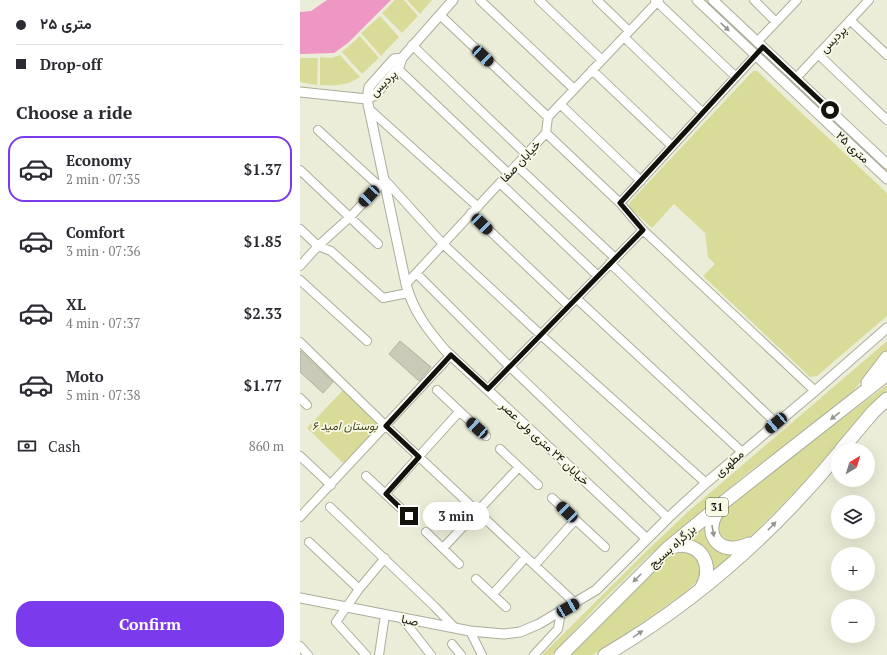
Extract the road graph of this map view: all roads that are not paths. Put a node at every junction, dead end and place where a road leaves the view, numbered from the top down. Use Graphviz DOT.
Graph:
graph roads {
  1 [pos="453,0"];
  2 [pos="480,0"];
  3 [pos="539,0"];
  4 [pos="597,0"];
  5 [pos="697,0"];
  6 [pos="713,0"];
  7 [pos="754,0"];
  8 [pos="797,0"];
  9 [pos="869,0"];
  10 [pos="657,1"];
  11 [pos="440,15"];
  12 [pos="850,20"];
  13 [pos="776,22"];
  14 [pos="627,34"];
  15 [pos="760,44"];
  16 [pos="412,45"];
  17 [pos="818,54"];
  18 [pos="756,55"];
  19 [pos="887,55"];
  20 [pos="402,58"];
  21 [pos="602,60"];
  22 [pos="398,69"];
  23 [pos="592,70"];
  24 [pos="736,77"];
  25 [pos="796,78"];
  26 [pos="574,89"];
  27 [pos="300,92"];
  28 [pos="368,104"];
  29 [pos="560,104"];
  30 [pos="703,113"];
  31 [pos="548,117"];
  32 [pos="887,120"];
  33 [pos="318,130"];
  34 [pos="546,132"];
  35 [pos="672,146"];
  36 [pos="526,154"];
  37 [pos="887,164"];
  38 [pos="516,165"];
  39 [pos="300,170"];
  40 [pos="508,173"];
  41 [pos="887,179"];
  42 [pos="641,181"];
  43 [pos="382,183"];
  44 [pos="500,183"];
  45 [pos="620,203"];
  46 [pos="478,207"];
  47 [pos="471,213"];
  48 [pos="350,217"];
  49 [pos="300,228"];
  50 [pos="643,230"];
  51 [pos="378,244"];
  52 [pos="443,244"];
  53 [pos="318,246"];
  54 [pos="613,261"];
  55 [pos="300,266"];
  56 [pos="416,273"];
  57 [pos="598,276"];
  58 [pos="301,283"];
  59 [pos="407,288"];
  60 [pos="576,298"];
  61 [pos="569,306"];
  62 [pos="887,328"];
  63 [pos="883,334"];
  64 [pos="541,335"];
  65 [pos="367,341"];
  66 [pos="300,342"];
  67 [pos="451,355"];
  68 [pos="887,358"];
  69 [pos="510,366"];
  70 [pos="887,374"];
  71 [pos="488,389"];
  72 [pos="437,390"];
  73 [pos="815,391"];
  74 [pos="300,398"];
  75 [pos="856,399"];
  76 [pos="887,400"];
  77 [pos="308,405"];
  78 [pos="459,412"];
  79 [pos="776,423"];
  80 [pos="386,426"];
  81 [pos="486,436"];
  82 [pos="847,443"];
  83 [pos="500,449"];
  84 [pos="742,452"];
  85 [pos="300,456"];
  86 [pos="419,457"];
  87 [pos="831,462"];
  88 [pos="519,467"];
  89 [pos="366,476"];
  90 [pos="706,483"];
  91 [pos="331,485"];
  92 [pos="538,485"];
  93 [pos="386,494"];
  94 [pos="552,498"];
  95 [pos="729,498"];
  96 [pos="330,507"];
  97 [pos="478,512"];
  98 [pos="409,516"];
  99 [pos="300,517"];
  100 [pos="668,518"];
  101 [pos="575,520"];
  102 [pos="426,532"];
  103 [pos="647,539"];
  104 [pos="758,540"];
  105 [pos="309,542"];
  106 [pos="444,548"];
  107 [pos="605,548"];
  108 [pos="668,548"];
  109 [pos="526,557"];
  110 [pos="385,558"];
  111 [pos="459,564"];
  112 [pos="535,565"];
  113 [pos="476,579"];
  114 [pos="359,589"];
  115 [pos="702,589"];
  116 [pos="492,594"];
  117 [pos="300,598"];
  118 [pos="575,603"];
  119 [pos="346,607"];
  120 [pos="506,607"];
  121 [pos="561,612"];
  122 [pos="385,614"];
  123 [pos="402,618"];
  124 [pos="455,628"];
  125 [pos="470,631"];
  126 [pos="520,632"];
  127 [pos="452,644"];
  128 [pos="300,646"];
  129 [pos="308,655"];
  130 [pos="366,655"];
  131 [pos="379,655"];
  132 [pos="431,655"];
  133 [pos="461,655"];
  134 [pos="482,655"];
  135 [pos="534,655"];
  136 [pos="561,655"];
  137 [pos="605,655"];
  1 -- 11 [label="street, پردیس"];
  2 -- 26 [label="street"];
  3 -- 21 [label="street"];
  4 -- 14 [label="street"];
  5 -- 18 [label="street, ۲۵ متری, one-way"];
  6 -- 15 [label="street, ۲۵ متری"];
  7 -- 13 [label="street"];
  8 -- 13 [label="street"];
  9 -- 12 [label="street, پردیس"];
  10 -- 14 [label="street"];
  10 -- 24 [label="street"];
  11 -- 16 [label="street, پردیس"];
  11 -- 31 [label="street"];
  12 -- 17 [label="street, پردیس"];
  12 -- 19 [label="street"];
  13 -- 15 [label="street"];
  14 -- 21 [label="street"];
  14 -- 30 [label="street"];
  15 -- 18 [label="street"];
  15 -- 25 [label="street, ۲۵ متری"];
  16 -- 20 [label="street, پردیس"];
  16 -- 36 [label="street"];
  17 -- 25 [label="street, پردیس"];
  17 -- 32 [label="street"];
  18 -- 24 [label="street"];
  18 -- 41 [label="street, ۲۵ متری"];
  20 -- 22 [label="street, پردیس"];
  20 -- 28 [label="street, پردیس"];
  21 -- 23 [label="street"];
  22 -- 28 [label="street, پردیس"];
  22 -- 40 [label="street"];
  23 -- 26 [label="street"];
  23 -- 35 [label="street"];
  24 -- 30 [label="street"];
  25 -- 37 [label="street, ۲۵ متری"];
  26 -- 29 [label="street"];
  27 -- 28 [label="street"];
  28 -- 43 [label="street, خیابان ۲۴ متری ولی عصر"];
  28 -- 46 [label="street"];
  29 -- 31 [label="street"];
  29 -- 42 [label="street"];
  30 -- 35 [label="street"];
  31 -- 34 [label="street, خیابان صفا"];
  33 -- 43 [label="street"];
  34 -- 36 [label="street, خیابان صفا"];
  34 -- 45 [label="street"];
  35 -- 42 [label="street"];
  36 -- 38 [label="street, خیابان صفا"];
  38 -- 40 [label="street, خیابان صفا"];
  38 -- 54 [label="street"];
  39 -- 48 [label="street"];
  40 -- 44 [label="street, خیابان صفا"];
  42 -- 45 [label="street"];
  43 -- 48 [label="street"];
  43 -- 52 [label="street"];
  43 -- 59 [label="street, خیابان ۲۴ متری ولی عصر"];
  44 -- 46 [label="street, خیابان صفا"];
  44 -- 57 [label="street"];
  45 -- 50 [label="street"];
  46 -- 47 [label="street, خیابان صفا"];
  47 -- 52 [label="street, خیابان صفا"];
  47 -- 61 [label="street"];
  48 -- 51 [label="street"];
  48 -- 53 [label="street"];
  49 -- 53 [label="street"];
  50 -- 54 [label="street"];
  50 -- 73 [label="street"];
  52 -- 56 [label="street, خیابان صفا"];
  52 -- 64 [label="street"];
  53 -- 55 [label="street"];
  53 -- 59 [label="street"];
  54 -- 57 [label="street"];
  54 -- 79 [label="street"];
  56 -- 59 [label="street, خیابان صفا"];
  56 -- 69 [label="street"];
  57 -- 60 [label="street"];
  58 -- 65 [label="street"];
  59 -- 67 [label="street, خیابان ۲۴ متری ولی عصر"];
  60 -- 61 [label="street"];
  60 -- 84 [label="street"];
  61 -- 64 [label="street"];
  62 -- 63 [label="street, مطهری"];
  63 -- 73 [label="street, مطهری"];
  64 -- 69 [label="street"];
  64 -- 90 [label="street"];
  66 -- 80 [label="street"];
  67 -- 71 [label="street, خیابان ۲۴ متری ولی عصر"];
  67 -- 80 [label="street"];
  68 -- 75 [label="highway"];
  69 -- 71 [label="street"];
  69 -- 100 [label="street"];
  70 -- 75 [label="highway, بزرگراه بسیج / 31"];
  71 -- 103 [label="street, خیابان ۲۴ متری ولی عصر"];
  72 -- 78 [label="street"];
  73 -- 79 [label="street, مطهری"];
  74 -- 77 [label="street"];
  75 -- 95 [label="highway, بزرگراه بسیج / 31, one-way"];
  76 -- 82 [label="highway"];
  78 -- 81 [label="street"];
  78 -- 86 [label="street"];
  79 -- 84 [label="street, مطهری"];
  80 -- 86 [label="street"];
  80 -- 91 [label="street"];
  83 -- 88 [label="street"];
  84 -- 90 [label="street, مطهری"];
  85 -- 91 [label="street"];
  86 -- 93 [label="street"];
  86 -- 97 [label="street"];
  104 -- 87 [label="highway, one-way"];
  88 -- 92 [label="street"];
  88 -- 97 [label="street"];
  89 -- 93 [label="street"];
  90 -- 100 [label="street, مطهری"];
  91 -- 99 [label="street"];
  93 -- 98 [label="street"];
  94 -- 101 [label="street"];
  95 -- 104 [label="highway, one-way"];
  95 -- 108 [label="highway, بزرگراه بسیج / 31"];
  96 -- 110 [label="street"];
  97 -- 106 [label="street"];
  97 -- 109 [label="street"];
  100 -- 103 [label="street, مطهری"];
  101 -- 107 [label="street"];
  101 -- 112 [label="street"];
  102 -- 106 [label="street"];
  103 -- 118 [label="street, مطهری"];
  104 -- 115 [label="highway"];
  105 -- 114 [label="street"];
  106 -- 111 [label="street"];
  108 -- 115 [label="highway"];
  108 -- 136 [label="highway, بزرگراه بسیج / 31, one-way"];
  109 -- 112 [label="street"];
  109 -- 116 [label="street"];
  110 -- 114 [label="street"];
  110 -- 124 [label="street"];
  112 -- 118 [label="street"];
  113 -- 116 [label="street"];
  114 -- 119 [label="street"];
  137 -- 115 [label="highway, one-way"];
  116 -- 120 [label="street"];
  117 -- 119 [label="street, صبا"];
  118 -- 121 [label="street, مطهری"];
  119 -- 122 [label="street, صبا"];
  119 -- 130 [label="street"];
  121 -- 126 [label="street, مطهری"];
  121 -- 135 [label="street"];
  122 -- 123 [label="street, صبا"];
  122 -- 131 [label="street"];
  123 -- 124 [label="street, صبا"];
  123 -- 132 [label="street"];
  124 -- 125 [label="street, صبا"];
  125 -- 126 [label="street, صبا"];
  125 -- 134 [label="street"];
  127 -- 133 [label="street"];
  128 -- 129 [label="street"];
}
